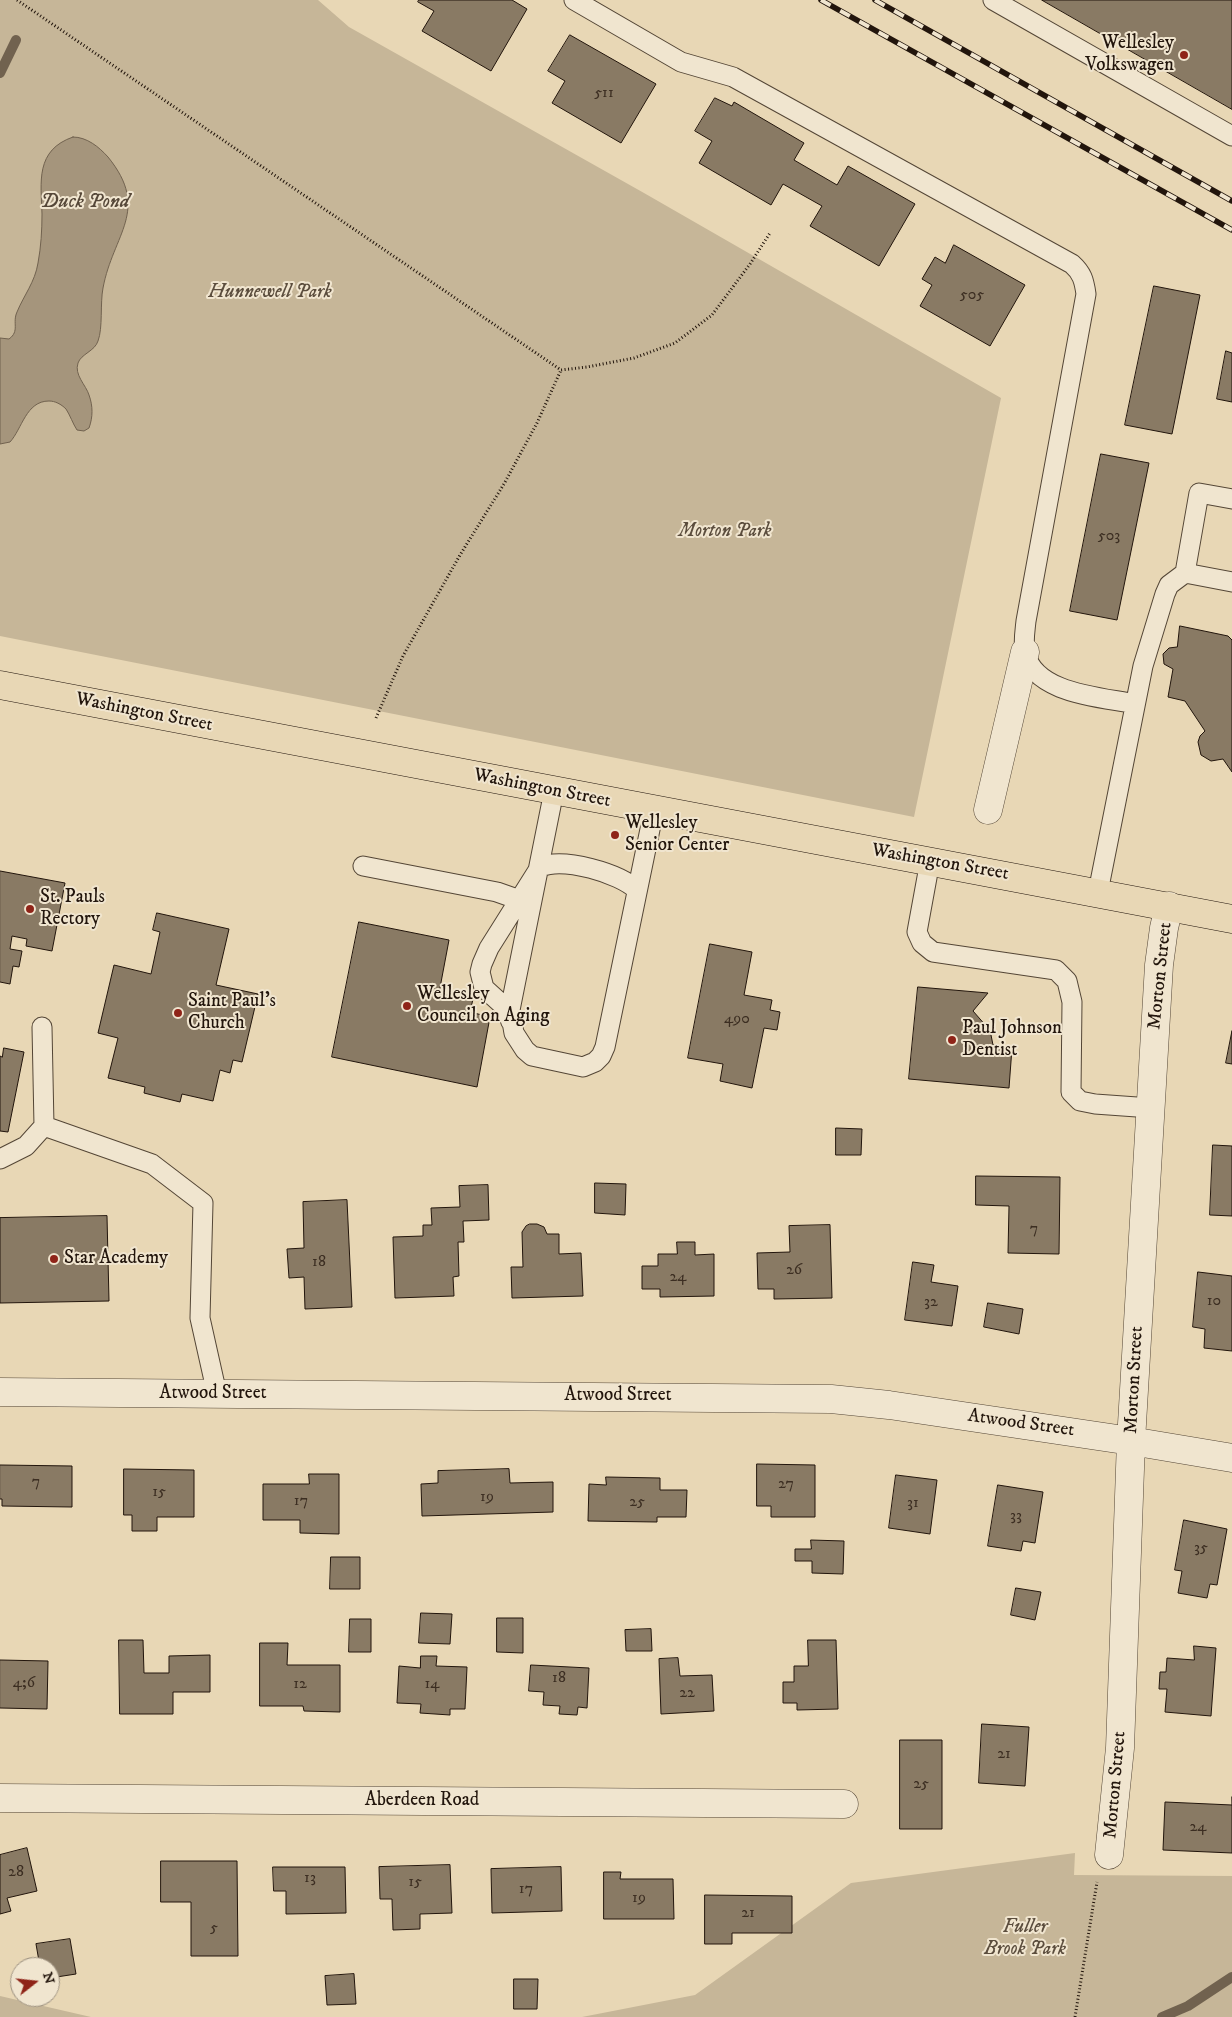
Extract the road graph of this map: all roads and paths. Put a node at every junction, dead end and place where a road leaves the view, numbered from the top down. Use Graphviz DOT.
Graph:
graph roads {
  1 [pos="17,0"];
  2 [pos="574,0"];
  3 [pos="993,0"];
  4 [pos="1232,136"];
  5 [pos="770,233"];
  6 [pos="561,370"];
  7 [pos="1232,499"];
  8 [pos="1185,573"];
  9 [pos="1232,582"];
  10 [pos="1025,652"];
  11 [pos="0,685"];
  12 [pos="1135,704"];
  13 [pos="376,718"];
  14 [pos="554,791"];
  15 [pos="654,810"];
  16 [pos="988,810"];
  17 [pos="930,861"];
  18 [pos="363,866"];
  19 [pos="540,867"];
  20 [pos="637,890"];
  21 [pos="1098,892"];
  22 [pos="526,902"];
  23 [pos="1169,906"];
  24 [pos="1232,919"];
  25 [pos="511,1022"];
  26 [pos="42,1027"];
  27 [pos="1151,1108"];
  28 [pos="44,1126"];
  29 [pos="0,1159"];
  30 [pos="0,1392"];
  31 [pos="217,1394"];
  32 [pos="1131,1440"];
  33 [pos="1232,1458"];
  34 [pos="0,1798"];
  35 [pos="844,1804"];
  36 [pos="1109,1855"];
  37 [pos="1075,2017"];
  1 -- 6 [label="path"];
  2 -- 10 [label="lane"];
  3 -- 4 [label="lane"];
  5 -- 6 [label="path"];
  6 -- 13 [label="path"];
  7 -- 8 [label="lane"];
  8 -- 9 [label="lane"];
  8 -- 12 [label="lane"];
  10 -- 12 [label="lane"];
  10 -- 16 [label="street"];
  11 -- 14 [label="main road, Washington Street"];
  12 -- 21 [label="lane"];
  14 -- 15 [label="main road, Washington Street"];
  14 -- 19 [label="lane"];
  15 -- 17 [label="main road, Washington Street"];
  15 -- 20 [label="lane"];
  17 -- 21 [label="main road, Washington Street"];
  17 -- 27 [label="lane"];
  18 -- 22 [label="lane"];
  19 -- 20 [label="lane"];
  19 -- 22 [label="lane"];
  20 -- 25 [label="lane"];
  21 -- 23 [label="main road, Washington Street"];
  22 -- 25 [label="lane"];
  22 -- 25 [label="lane"];
  23 -- 24 [label="main road, Washington Street"];
  23 -- 27 [label="street, Morton Street"];
  26 -- 28 [label="lane"];
  27 -- 32 [label="street, Morton Street"];
  28 -- 29 [label="lane"];
  28 -- 31 [label="lane"];
  30 -- 31 [label="street, Atwood Street"];
  31 -- 32 [label="street, Atwood Street"];
  32 -- 33 [label="street, Atwood Street"];
  32 -- 36 [label="street, Morton Street"];
  34 -- 35 [label="street, Aberdeen Road"];
  36 -- 37 [label="path"];
}
